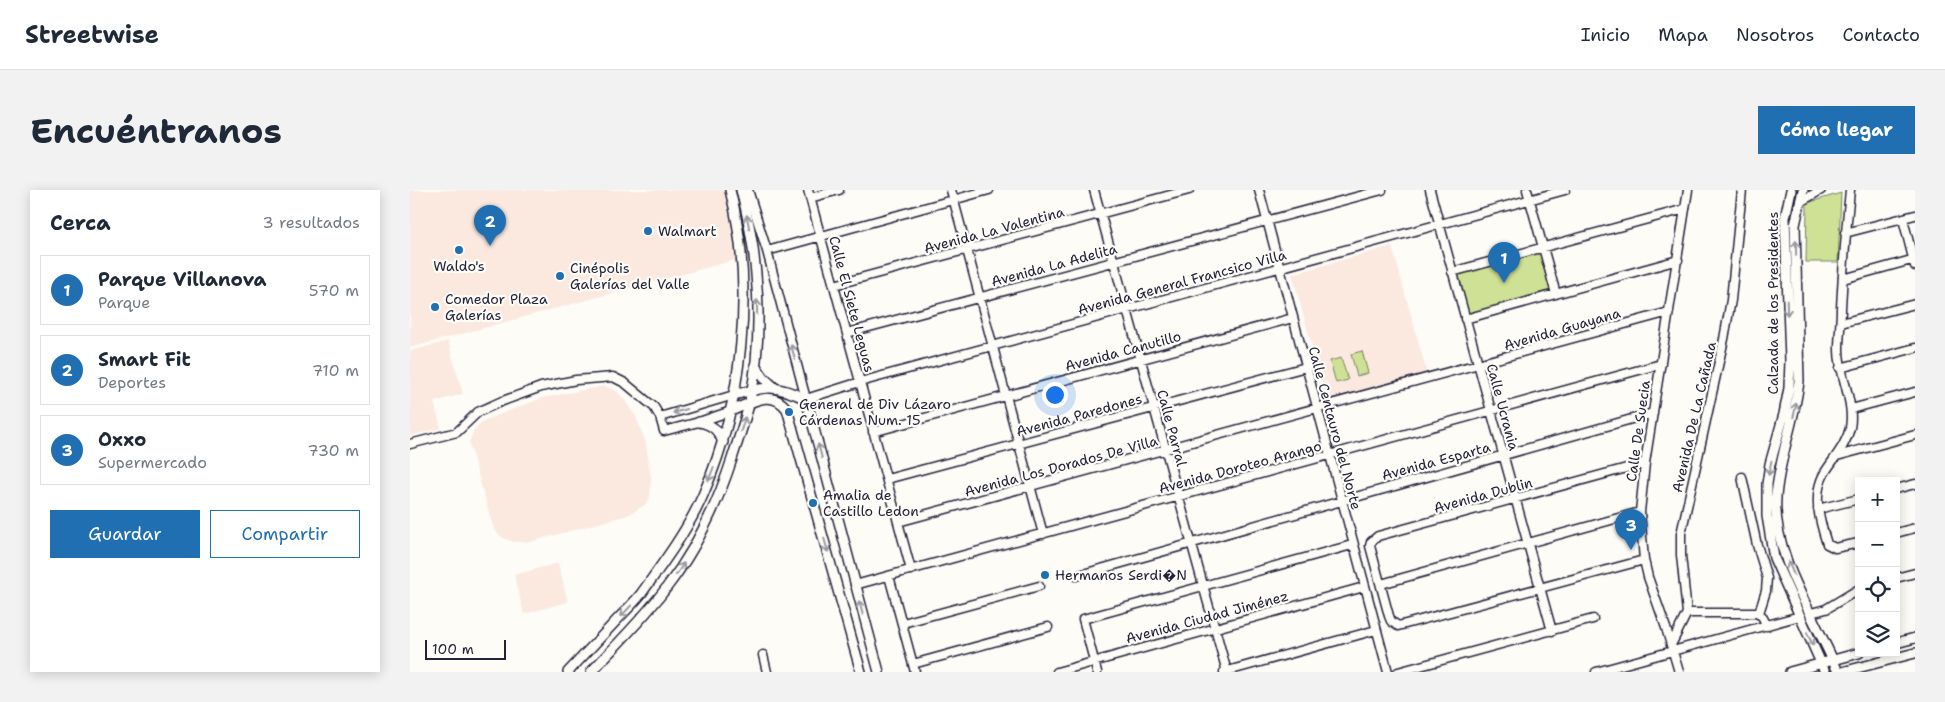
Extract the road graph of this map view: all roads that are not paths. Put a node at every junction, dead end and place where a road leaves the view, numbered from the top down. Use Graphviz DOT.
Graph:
graph roads {
  1 [pos="730,190"];
  2 [pos="741,190"];
  3 [pos="748,190"];
  4 [pos="839,190"];
  5 [pos="951,190"];
  6 [pos="989,190"];
  7 [pos="1094,190"];
  8 [pos="1189,190"];
  9 [pos="1259,190"];
  10 [pos="1382,190"];
  11 [pos="1430,190"];
  12 [pos="1527,190"];
  13 [pos="1565,190"];
  14 [pos="1688,190"];
  15 [pos="1742,190"];
  16 [pos="1791,190"];
  17 [pos="1803,190"];
  18 [pos="1821,190"];
  19 [pos="1850,190"];
  20 [pos="809,194"];
  21 [pos="954,200"];
  22 [pos="1530,200"];
  23 [pos="1800,202"];
  24 [pos="1685,209"];
  25 [pos="1101,214"];
  26 [pos="1915,216"];
  27 [pos="1903,219"];
  28 [pos="1267,221"];
  29 [pos="1440,224"];
  30 [pos="1845,234"];
  31 [pos="821,237"];
  32 [pos="1543,247"];
  33 [pos="967,250"];
  34 [pos="767,251"];
  35 [pos="1678,260"];
  36 [pos="1114,262"];
  37 [pos="1914,262"];
  38 [pos="1279,268"];
  39 [pos="1452,272"];
  40 [pos="1843,279"];
  41 [pos="834,285"];
  42 [pos="1556,294"];
  43 [pos="981,298"];
  44 [pos="1915,304"];
  45 [pos="1127,311"];
  46 [pos="1669,312"];
  47 [pos="1293,318"];
  48 [pos="1465,319"];
  49 [pos="1841,323"];
  50 [pos="846,333"];
  51 [pos="994,347"];
  52 [pos="1915,348"];
  53 [pos="1140,360"];
  54 [pos="755,364"];
  55 [pos="1660,364"];
  56 [pos="1478,365"];
  57 [pos="1306,367"];
  58 [pos="1840,368"];
  59 [pos="860,382"];
  60 [pos="774,387"];
  61 [pos="752,390"];
  62 [pos="1915,392"];
  63 [pos="734,395"];
  64 [pos="1007,396"];
  65 [pos="806,399"];
  66 [pos="749,403"];
  67 [pos="1153,408"];
  68 [pos="1317,409"];
  69 [pos="1851,409"];
  70 [pos="1491,410"];
  71 [pos="731,411"];
  72 [pos="1652,413"];
  73 [pos="660,417"];
  74 [pos="699,422"];
  75 [pos="873,432"];
  76 [pos="1915,435"];
  77 [pos="723,442"];
  78 [pos="410,444"];
  79 [pos="1020,444"];
  80 [pos="1165,451"];
  81 [pos="1329,456"];
  82 [pos="1503,456"];
  83 [pos="1837,456"];
  84 [pos="1645,463"];
  85 [pos="1742,477"];
  86 [pos="887,479"];
  87 [pos="1915,484"];
  88 [pos="1031,487"];
  89 [pos="1900,488"];
  90 [pos="1178,496"];
  91 [pos="1515,499"];
  92 [pos="1855,500"];
  93 [pos="1341,502"];
  94 [pos="1818,509"];
  95 [pos="1640,512"];
  96 [pos="898,522"];
  97 [pos="1915,528"];
  98 [pos="1900,531"];
  99 [pos="1043,534"];
  100 [pos="1527,543"];
  101 [pos="1855,543"];
  102 [pos="1190,544"];
  103 [pos="1352,544"];
  104 [pos="1644,560"];
  105 [pos="911,570"];
  106 [pos="1915,573"];
  107 [pos="889,576"];
  108 [pos="1076,576"];
  109 [pos="1900,577"];
  110 [pos="1381,584"];
  111 [pos="855,585"];
  112 [pos="1039,586"];
  113 [pos="1203,586"];
  114 [pos="1364,587"];
  115 [pos="1540,587"];
  116 [pos="1855,591"];
  117 [pos="639,596"];
  118 [pos="1687,613"];
  119 [pos="1760,614"];
  120 [pos="1811,614"];
  121 [pos="645,615"];
  122 [pos="1800,616"];
  123 [pos="1593,618"];
  124 [pos="903,624"];
  125 [pos="1768,626"];
  126 [pos="1048,627"];
  127 [pos="1215,628"];
  128 [pos="1376,630"];
  129 [pos="1552,631"];
  130 [pos="1915,638"];
  131 [pos="852,639"];
  132 [pos="870,640"];
  133 [pos="1900,642"];
  134 [pos="1672,648"];
  135 [pos="1915,653"];
  136 [pos="1855,654"];
  137 [pos="763,655"];
  138 [pos="1833,660"];
  139 [pos="1094,662"];
  140 [pos="914,668"];
  141 [pos="1823,668"];
  142 [pos="860,669"];
  143 [pos="1066,671"];
  144 [pos="568,672"];
  145 [pos="591,672"];
  146 [pos="767,672"];
  147 [pos="879,672"];
  148 [pos="1057,672"];
  149 [pos="1097,672"];
  150 [pos="1226,672"];
  151 [pos="1388,672"];
  152 [pos="1398,672"];
  153 [pos="1596,672"];
  154 [pos="1678,672"];
  155 [pos="1790,672"];
  156 [pos="1838,672"];
  157 [pos="1842,672"];
  1 -- 63 [label="main road"];
  54 -- 2 [label="main road, one-way"];
  3 -- 34 [label="street"];
  4 -- 20 [label="street"];
  5 -- 21 [label="street"];
  6 -- 21 [label="street"];
  7 -- 25 [label="street, Calle Parral"];
  8 -- 25 [label="street, Avenida La Valentina"];
  9 -- 28 [label="street, Calle Centauro del Norte"];
  10 -- 28 [label="street, Avenida La Adelita"];
  11 -- 29 [label="street, Calle Ucrania"];
  12 -- 22 [label="street"];
  13 -- 22 [label="street, Avenida General Francsico Villa"];
  14 -- 24 [label="street, Calle De Suecia"];
  15 -- 118 [label="street, Avenida De La Cañada"];
  16 -- 122 [label="main road, Calzada de los Presidentes, one-way"];
  17 -- 23 [label="main road, Calzada de los Presidentes"];
  18 -- 23 [label="street"];
  19 -- 30 [label="street"];
  20 -- 31 [label="street, Calle El Siete Leguas"];
  21 -- 31 [label="street"];
  21 -- 33 [label="street"];
  22 -- 29 [label="street, Avenida General Francsico Villa"];
  22 -- 32 [label="street"];
  120 -- 23 [label="main road, Calzada de los Presidentes, one-way"];
  24 -- 32 [label="street"];
  24 -- 35 [label="street, Calle De Suecia"];
  25 -- 33 [label="street, Avenida La Valentina"];
  25 -- 36 [label="street, Calle Parral"];
  26 -- 27 [label="street"];
  27 -- 30 [label="street"];
  27 -- 37 [label="street"];
  28 -- 36 [label="street, Avenida La Adelita"];
  28 -- 38 [label="street, Calle Centauro del Norte"];
  29 -- 38 [label="street, Avenida General Francsico Villa"];
  29 -- 39 [label="street, Calle Ucrania"];
  30 -- 40 [label="street"];
  31 -- 34 [label="street"];
  31 -- 41 [label="street, Calle El Siete Leguas"];
  32 -- 39 [label="street"];
  32 -- 42 [label="street"];
  33 -- 41 [label="street, Avenida La Valentina"];
  33 -- 43 [label="street"];
  65 -- 34 [label="street, one-way"];
  35 -- 42 [label="street"];
  35 -- 46 [label="street, Calle De Suecia"];
  36 -- 43 [label="street, Avenida La Adelita"];
  36 -- 45 [label="street, Calle Parral"];
  37 -- 40 [label="street"];
  38 -- 45 [label="street, Avenida General Francsico Villa"];
  38 -- 47 [label="street, Calle Centauro del Norte"];
  39 -- 48 [label="street, Calle Ucrania"];
  40 -- 49 [label="street"];
  41 -- 50 [label="street, Calle El Siete Leguas"];
  42 -- 48 [label="street"];
  43 -- 50 [label="street, Avenida La Adelita"];
  43 -- 51 [label="street"];
  44 -- 49 [label="street"];
  45 -- 51 [label="street, Avenida General Francsico Villa"];
  45 -- 53 [label="street, Calle Parral"];
  46 -- 55 [label="street, Calle De Suecia"];
  46 -- 56 [label="street, Avenida Guayana"];
  47 -- 53 [label="street, Avenida Canutillo"];
  47 -- 57 [label="street, Calle Centauro del Norte"];
  48 -- 56 [label="street, Calle Ucrania"];
  49 -- 58 [label="street"];
  50 -- 59 [label="street, Calle El Siete Leguas"];
  51 -- 59 [label="street, Avenida General Francsico Villa"];
  51 -- 64 [label="street"];
  52 -- 58 [label="street"];
  53 -- 64 [label="street, Avenida Canutillo"];
  53 -- 67 [label="street, Calle Parral"];
  54 -- 60 [label="main road"];
  54 -- 61 [label="main road"];
  55 -- 70 [label="street, Avenida Doroteo Arango"];
  55 -- 72 [label="street, Calle De Suecia"];
  56 -- 68 [label="street, Avenida Guayana"];
  56 -- 70 [label="street, Calle Ucrania"];
  57 -- 67 [label="street, Avenida Paredones"];
  57 -- 68 [label="street, Calle Centauro del Norte"];
  58 -- 69 [label="street"];
  59 -- 65 [label="street, Avenida General Francsico Villa"];
  59 -- 75 [label="street, Calle El Siete Leguas"];
  60 -- 61 [label="main road"];
  60 -- 65 [label="main road"];
  61 -- 63 [label="main road"];
  61 -- 66 [label="main road"];
  62 -- 69 [label="street"];
  63 -- 71 [label="main road"];
  63 -- 73 [label="street, one-way"];
  64 -- 75 [label="street, Avenida Canutillo"];
  64 -- 79 [label="street"];
  111 -- 65 [label="main road, one-way"];
  66 -- 71 [label="main road"];
  121 -- 66 [label="main road, one-way"];
  66 -- 131 [label="main road, one-way"];
  67 -- 79 [label="street, Avenida Paredones"];
  67 -- 80 [label="street, Calle Parral"];
  68 -- 80 [label="street, Avenida Los Dorados De Villa"];
  68 -- 81 [label="street, Calle Centauro del Norte"];
  69 -- 83 [label="street"];
  70 -- 81 [label="street, Avenida Doroteo Arango"];
  70 -- 82 [label="street, Calle Ucrania"];
  71 -- 74 [label="street"];
  71 -- 77 [label="main road"];
  72 -- 82 [label="street, Avenida Esparta"];
  72 -- 84 [label="street, Calle De Suecia"];
  73 -- 74 [label="street"];
  73 -- 78 [label="street"];
  74 -- 77 [label="main road"];
  75 -- 86 [label="street, Calle El Siete Leguas"];
  76 -- 83 [label="street"];
  77 -- 117 [label="main road, one-way"];
  79 -- 86 [label="street, Avenida Paredones"];
  79 -- 88 [label="street"];
  80 -- 88 [label="street, Avenida Los Dorados De Villa"];
  80 -- 90 [label="street, Calle Parral"];
  81 -- 90 [label="street, Avenida Doroteo Arango"];
  81 -- 93 [label="street, Calle Centauro del Norte"];
  82 -- 91 [label="street, Calle Ucrania"];
  82 -- 93 [label="street, Avenida Esparta"];
  83 -- 94 [label="street"];
  84 -- 91 [label="street, Avenida Dublin"];
  84 -- 95 [label="street, Calle De Suecia"];
  85 -- 119 [label="street"];
  86 -- 96 [label="street, Calle El Siete Leguas"];
  87 -- 89 [label="street"];
  88 -- 96 [label="street, Avenida Los Dorados De Villa"];
  88 -- 99 [label="street"];
  90 -- 99 [label="street, Avenida Doroteo Arango"];
  90 -- 102 [label="street, Calle Parral"];
  91 -- 100 [label="street, Calle Ucrania"];
  91 -- 110 [label="street, Avenida Dublin"];
  92 -- 94 [label="street"];
  93 -- 102 [label="street, Avenida Esparta"];
  93 -- 103 [label="street, Calle Centauro del Norte"];
  94 -- 101 [label="street"];
  95 -- 100 [label="street"];
  95 -- 104 [label="street, Calle De Suecia"];
  96 -- 105 [label="street, Calle El Siete Leguas"];
  97 -- 98 [label="street"];
  99 -- 105 [label="street, Avenida Doroteo Arango"];
  100 -- 110 [label="street"];
  100 -- 115 [label="street, Calle Ucrania"];
  102 -- 108 [label="street, Avenida Esparta"];
  102 -- 113 [label="street, Calle Parral"];
  103 -- 113 [label="street"];
  103 -- 114 [label="street, Calle Centauro del Norte"];
  104 -- 115 [label="street"];
  104 -- 134 [label="street, Calle De Suecia"];
  105 -- 107 [label="street, Avenida Doroteo Arango"];
  106 -- 109 [label="street"];
  107 -- 111 [label="street, Avenida Doroteo Arango"];
  107 -- 124 [label="street"];
  110 -- 115 [label="street"];
  132 -- 111 [label="main road, one-way"];
  112 -- 124 [label="street"];
  113 -- 127 [label="street, Calle Parral"];
  113 -- 139 [label="street"];
  114 -- 127 [label="street, Avenida Ciudad Jiménez"];
  114 -- 128 [label="street, Calle Centauro del Norte"];
  115 -- 129 [label="street, Calle Ucrania"];
  116 -- 120 [label="street"];
  117 -- 121 [label="main road"];
  117 -- 144 [label="main road, one-way"];
  118 -- 119 [label="street"];
  118 -- 134 [label="street"];
  119 -- 125 [label="street"];
  120 -- 138 [label="main road, Calzada de los Presidentes"];
  121 -- 145 [label="main road"];
  122 -- 125 [label="street"];
  122 -- 141 [label="main road, Calzada de los Presidentes, one-way"];
  123 -- 129 [label="street"];
  124 -- 140 [label="street"];
  125 -- 134 [label="street"];
  126 -- 140 [label="street"];
  127 -- 139 [label="street, Avenida Ciudad Jiménez"];
  127 -- 150 [label="street, Calle Parral"];
  128 -- 150 [label="street"];
  128 -- 151 [label="street, Calle Centauro del Norte"];
  129 -- 152 [label="street"];
  130 -- 133 [label="main road"];
  131 -- 132 [label="main road"];
  131 -- 142 [label="main road"];
  132 -- 147 [label="main road"];
  134 -- 153 [label="street"];
  134 -- 154 [label="street, Calle De Suecia"];
  135 -- 157 [label="main road"];
  136 -- 138 [label="main road"];
  137 -- 146 [label="street"];
  138 -- 141 [label="main road"];
  138 -- 156 [label="main road, Calzada de los Presidentes"];
  139 -- 143 [label="street, Avenida Ciudad Jiménez"];
  139 -- 149 [label="street"];
  141 -- 155 [label="main road"];
  142 -- 147 [label="main road"];
  143 -- 148 [label="street, Avenida Ciudad Jiménez"];
}
